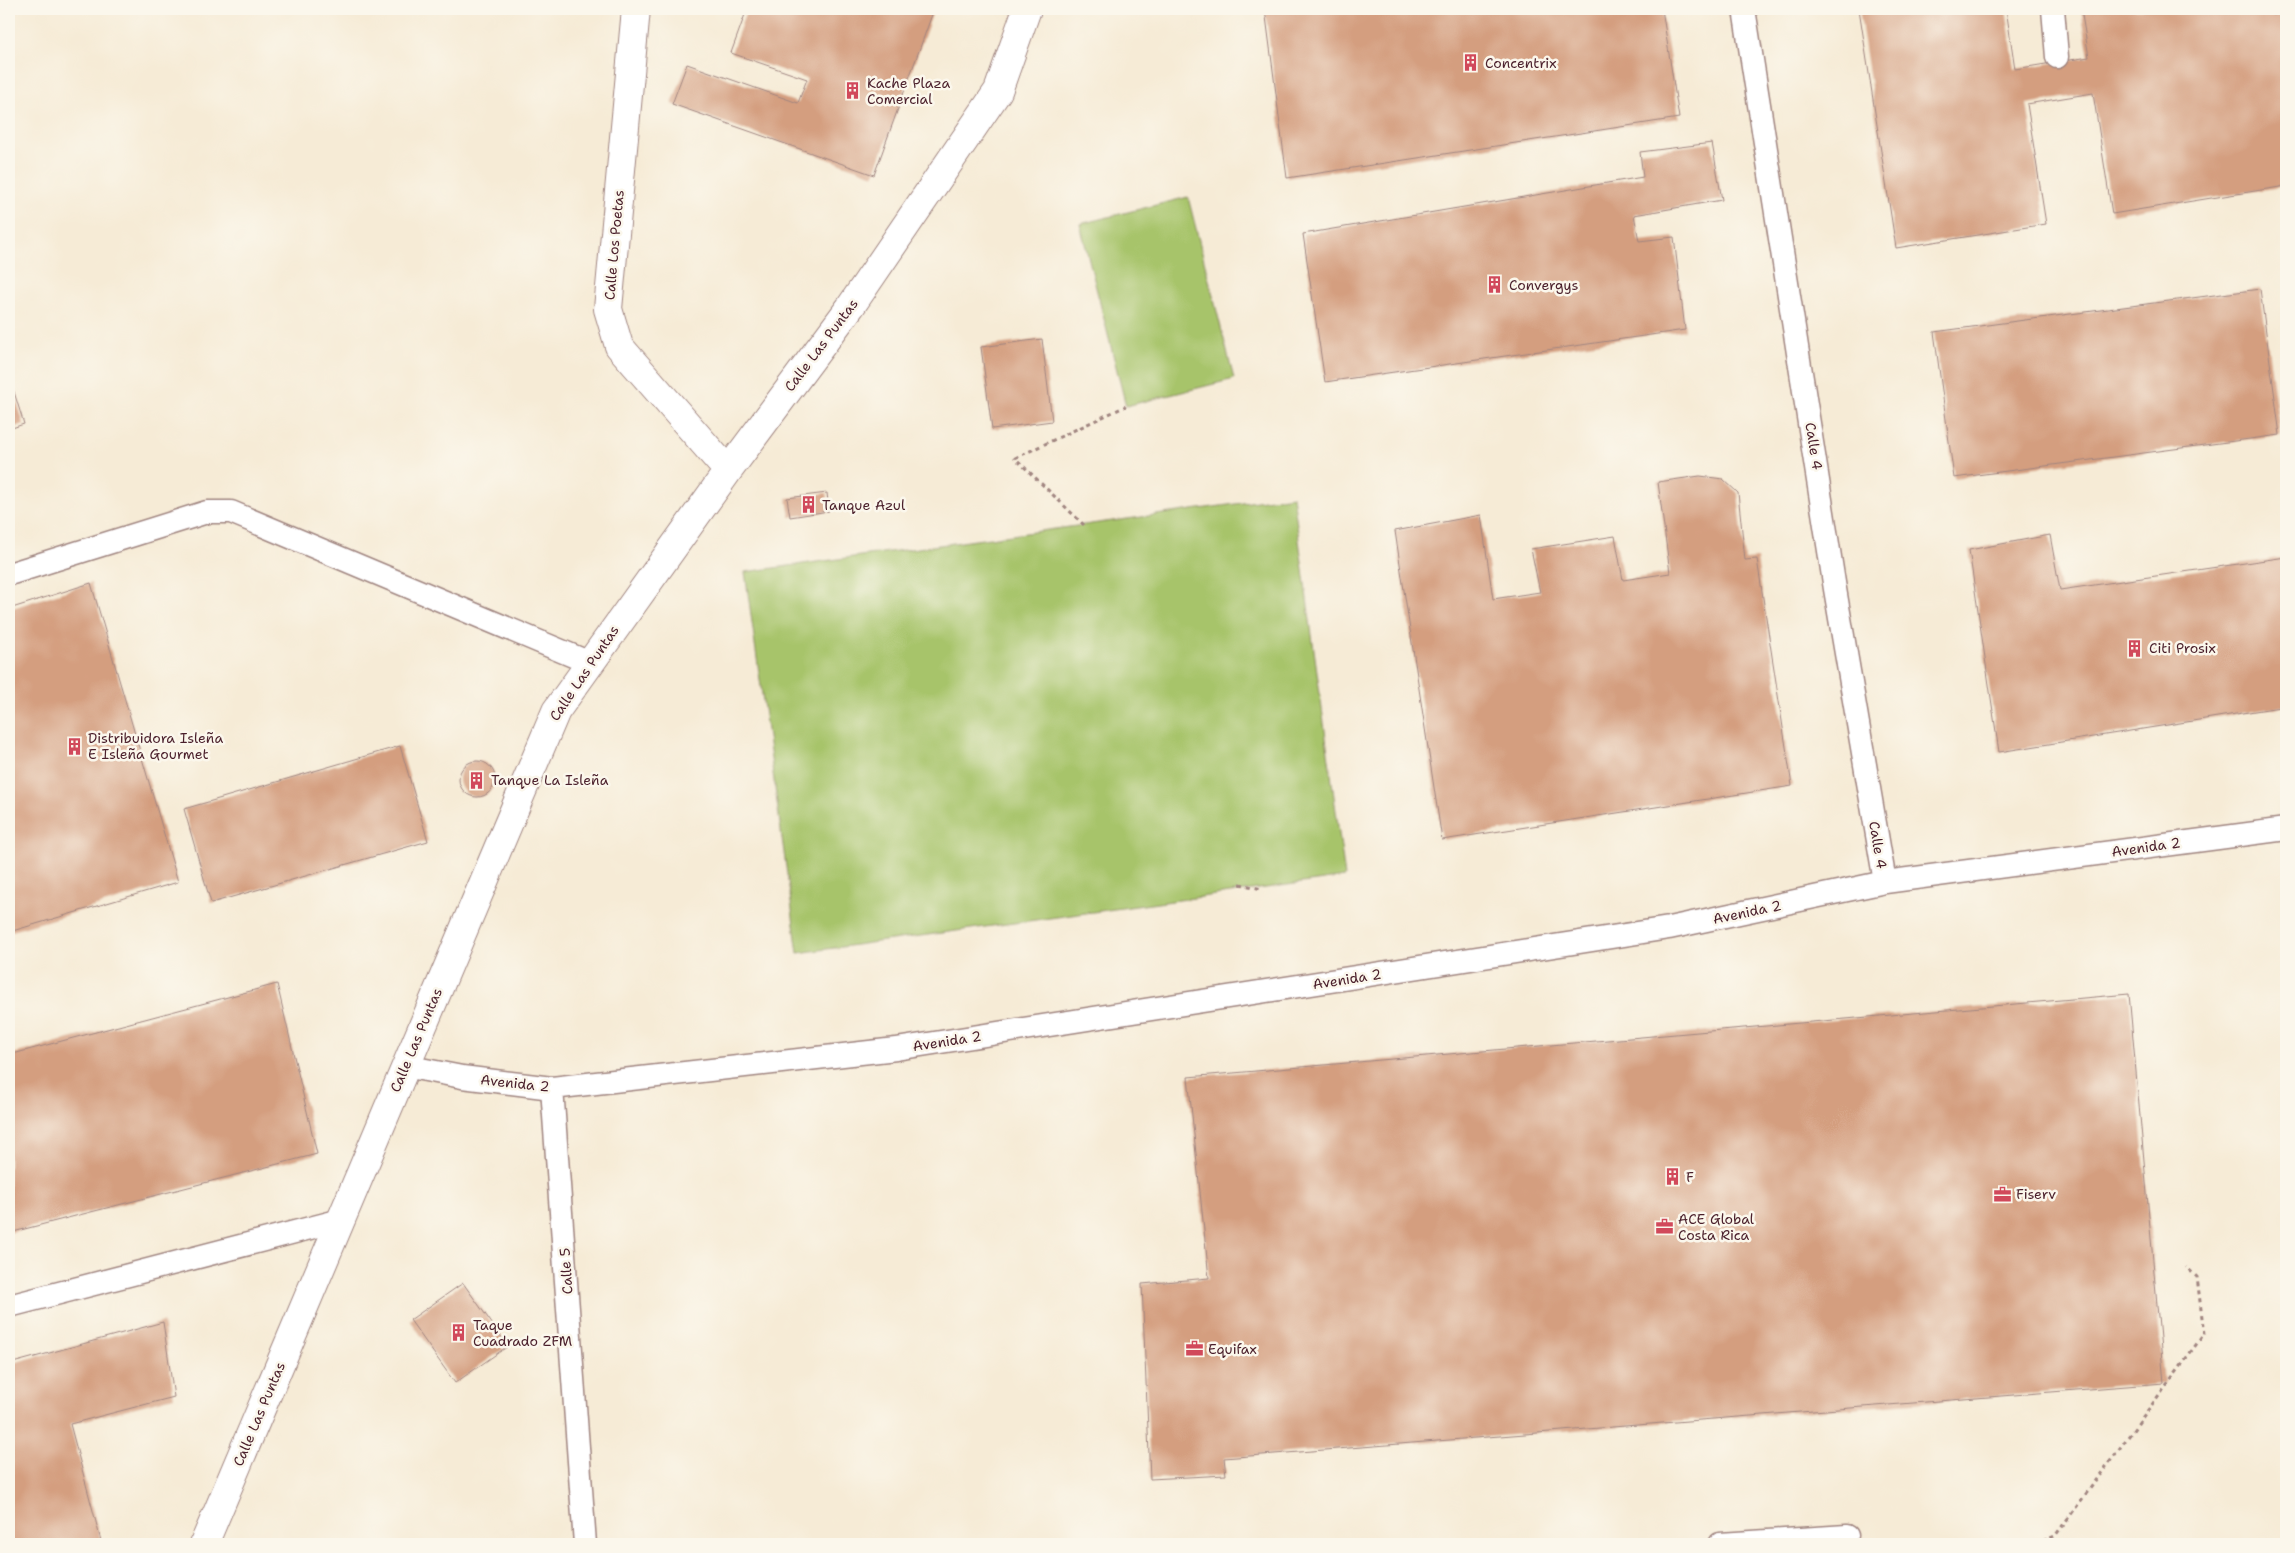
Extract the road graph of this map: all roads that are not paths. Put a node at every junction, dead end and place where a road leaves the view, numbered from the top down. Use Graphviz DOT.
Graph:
graph roads {
  1 [pos="636,9"];
  2 [pos="1027,9"];
  3 [pos="1744,9"];
  4 [pos="2053,9"];
  5 [pos="2057,57"];
  6 [pos="728,471"];
  7 [pos="9,574"];
  8 [pos="590,663"];
  9 [pos="2286,829"];
  10 [pos="1885,882"];
  11 [pos="405,1066"];
  12 [pos="552,1088"];
  13 [pos="341,1220"];
  14 [pos="9,1306"];
  15 [pos="1847,1536"];
  16 [pos="204,1544"];
  17 [pos="585,1544"];
  18 [pos="1720,1544"];
  1 -- 6 [label="street, Calle Los Poetas"];
  2 -- 6 [label="street, Calle Las Puntas"];
  3 -- 10 [label="lane, Calle 4"];
  4 -- 5 [label="lane"];
  6 -- 8 [label="street, Calle Las Puntas"];
  7 -- 8 [label="lane"];
  8 -- 11 [label="street, Calle Las Puntas"];
  9 -- 10 [label="lane, Avenida 2"];
  10 -- 12 [label="lane, Avenida 2"];
  11 -- 12 [label="lane, Avenida 2"];
  11 -- 13 [label="street, Calle Las Puntas"];
  12 -- 17 [label="lane, Calle 5"];
  13 -- 14 [label="lane"];
  13 -- 16 [label="street, Calle Las Puntas"];
  15 -- 18 [label="lane"];
}
